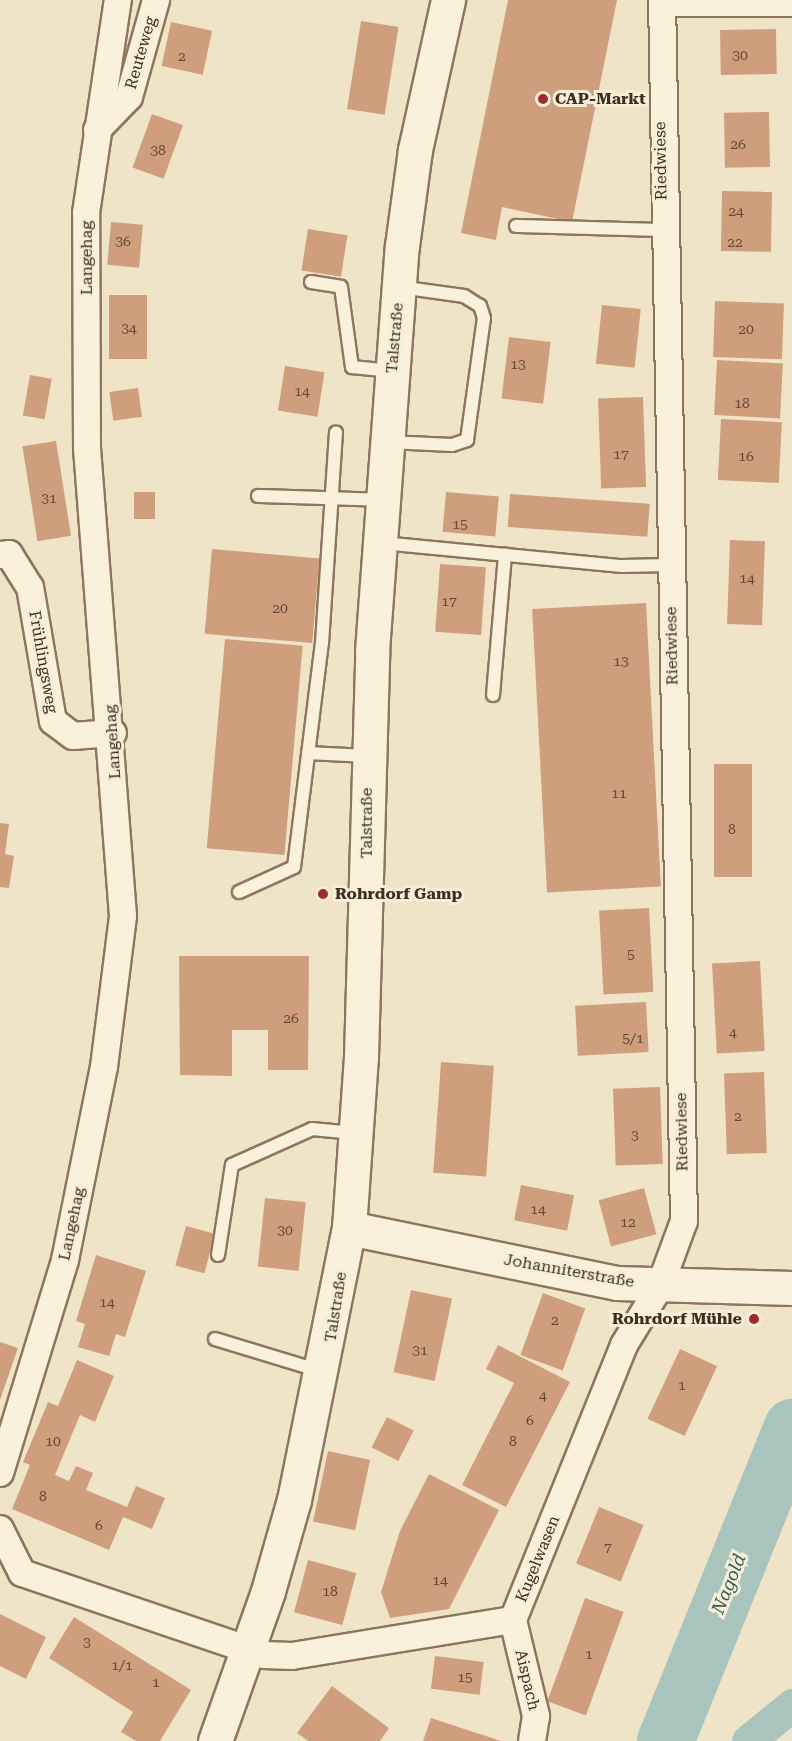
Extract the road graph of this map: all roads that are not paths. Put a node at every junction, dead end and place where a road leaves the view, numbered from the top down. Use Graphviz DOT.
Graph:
graph roads {
  1 [pos="118,0"];
  2 [pos="156,0"];
  3 [pos="448,0"];
  4 [pos="662,1"];
  5 [pos="792,3"];
  6 [pos="97,130"];
  7 [pos="516,226"];
  8 [pos="663,230"];
  9 [pos="311,282"];
  10 [pos="399,287"];
  11 [pos="392,371"];
  12 [pos="336,432"];
  13 [pos="386,442"];
  14 [pos="258,496"];
  15 [pos="329,496"];
  16 [pos="382,500"];
  17 [pos="378,543"];
  18 [pos="0,555"];
  19 [pos="505,555"];
  20 [pos="670,565"];
  21 [pos="493,695"];
  22 [pos="112,733"];
  23 [pos="308,753"];
  24 [pos="368,756"];
  25 [pos="239,892"];
  26 [pos="356,1134"];
  27 [pos="350,1228"];
  28 [pos="218,1255"];
  29 [pos="660,1286"];
  30 [pos="784,1288"];
  31 [pos="215,1340"];
  32 [pos="323,1373"];
  33 [pos="0,1473"];
  34 [pos="0,1529"];
  35 [pos="11,1576"];
  36 [pos="513,1620"];
  37 [pos="248,1650"];
  38 [pos="215,1741"];
  39 [pos="532,1741"];
  1 -- 6 [label="street, Langehag"];
  2 -- 6 [label="street, Reuteweg"];
  3 -- 10 [label="main road, Talstraße"];
  4 -- 5 [label="street, Riedwiese"];
  4 -- 8 [label="street, Riedwiese"];
  6 -- 22 [label="street, Langehag"];
  7 -- 8 [label="lane"];
  8 -- 20 [label="street, Riedwiese"];
  9 -- 11 [label="lane"];
  10 -- 11 [label="main road, Talstraße"];
  10 -- 13 [label="lane"];
  11 -- 13 [label="main road, Talstraße"];
  12 -- 15 [label="lane"];
  13 -- 16 [label="main road, Talstraße"];
  14 -- 15 [label="lane"];
  15 -- 16 [label="lane"];
  15 -- 23 [label="lane"];
  16 -- 17 [label="main road, Talstraße"];
  17 -- 19 [label="lane"];
  17 -- 24 [label="main road, Talstraße"];
  18 -- 22 [label="street, Frühlingsweg"];
  19 -- 20 [label="lane"];
  19 -- 21 [label="lane"];
  20 -- 29 [label="street, Riedwiese"];
  22 -- 33 [label="street, Langehag"];
  23 -- 24 [label="lane"];
  23 -- 25 [label="lane"];
  24 -- 26 [label="main road, Talstraße"];
  26 -- 27 [label="main road, Talstraße"];
  26 -- 28 [label="lane"];
  27 -- 29 [label="main road, Johanniterstraße"];
  27 -- 32 [label="main road, Talstraße"];
  29 -- 30 [label="main road, Johanniterstraße"];
  29 -- 36 [label="street, Kugelwasen"];
  31 -- 32 [label="lane"];
  32 -- 37 [label="main road, Talstraße"];
  34 -- 35 [label="street"];
  35 -- 37 [label="street"];
  36 -- 37 [label="street, Kugelwasen"];
  36 -- 39 [label="street, Aispach"];
  37 -- 38 [label="main road, Talstraße"];
}
